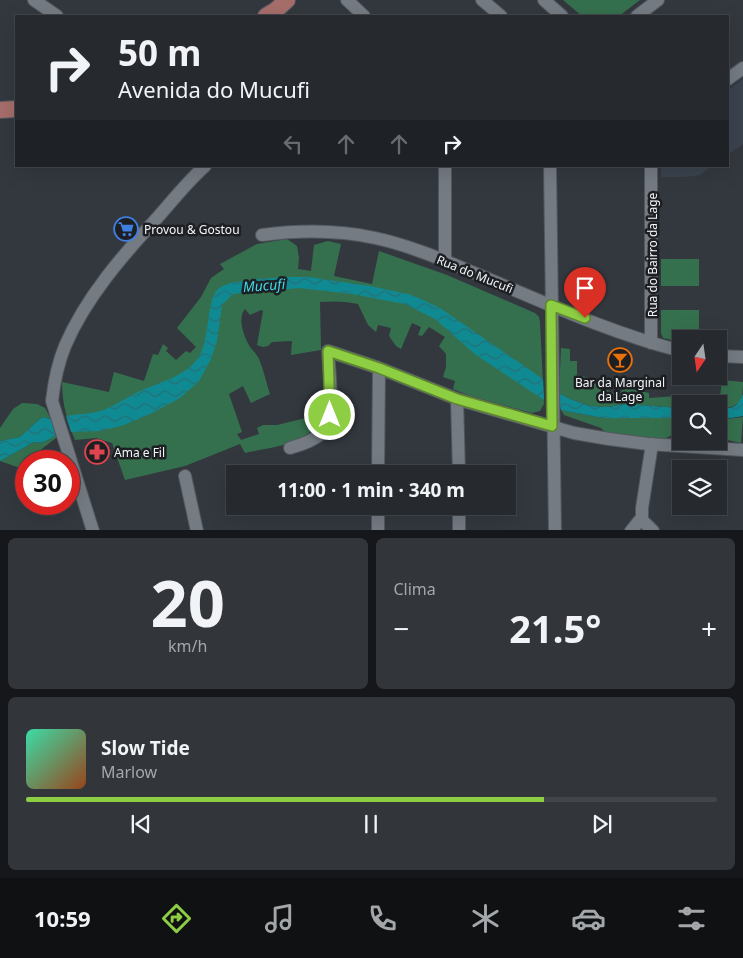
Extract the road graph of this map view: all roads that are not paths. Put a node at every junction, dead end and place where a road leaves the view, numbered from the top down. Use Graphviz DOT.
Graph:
graph roads {
  1 [pos="34,0"];
  2 [pos="287,0"];
  3 [pos="347,0"];
  4 [pos="482,0"];
  5 [pos="544,0"];
  6 [pos="658,0"];
  7 [pos="55,15"];
  8 [pos="268,15"];
  9 [pos="363,15"];
  10 [pos="499,15"];
  11 [pos="561,15"];
  12 [pos="638,15"];
  13 [pos="743,68"];
  14 [pos="729,77"];
  15 [pos="15,109"];
  16 [pos="0,110"];
  17 [pos="204,167"];
  18 [pos="445,167"];
  19 [pos="550,167"];
  20 [pos="651,167"];
  21 [pos="262,236"];
  22 [pos="445,261"];
  23 [pos="551,305"];
  24 [pos="651,343"];
  25 [pos="672,349"];
  26 [pos="728,356"];
  27 [pos="743,356"];
  28 [pos="379,368"];
  29 [pos="457,399"];
  30 [pos="552,426"];
  31 [pos="652,444"];
  32 [pos="290,448"];
  33 [pos="743,450"];
  34 [pos="378,465"];
  35 [pos="458,465"];
  36 [pos="185,476"];
  37 [pos="378,515"];
  38 [pos="459,515"];
  39 [pos="642,520"];
  40 [pos="93,530"];
  41 [pos="197,530"];
  42 [pos="378,530"];
  43 [pos="459,530"];
  44 [pos="555,530"];
  45 [pos="631,530"];
  46 [pos="653,530"];
  1 -- 7 [label="street"];
  2 -- 8 [label="main road"];
  3 -- 9 [label="street"];
  4 -- 10 [label="street"];
  5 -- 11 [label="street"];
  6 -- 12 [label="street"];
  13 -- 14 [label="street"];
  15 -- 16 [label="main road"];
  17 -- 40 [label="street"];
  18 -- 22 [label="street"];
  19 -- 23 [label="street"];
  20 -- 24 [label="street, Rua do Bairro da Lage"];
  21 -- 22 [label="street, Rua do Mucufi"];
  22 -- 23 [label="street, Rua do Mucufi"];
  23 -- 24 [label="street, Rua do Mucufi"];
  23 -- 30 [label="street"];
  24 -- 25 [label="street, Rua do Mucufi"];
  26 -- 27 [label="street"];
  28 -- 29 [label="street"];
  28 -- 32 [label="street"];
  28 -- 34 [label="street"];
  29 -- 30 [label="street"];
  29 -- 35 [label="street"];
  30 -- 31 [label="street"];
  30 -- 44 [label="street"];
  31 -- 33 [label="street"];
  31 -- 39 [label="street"];
  36 -- 41 [label="street"];
  37 -- 42 [label="street"];
  38 -- 43 [label="street"];
  39 -- 45 [label="street"];
  39 -- 46 [label="street"];
}
